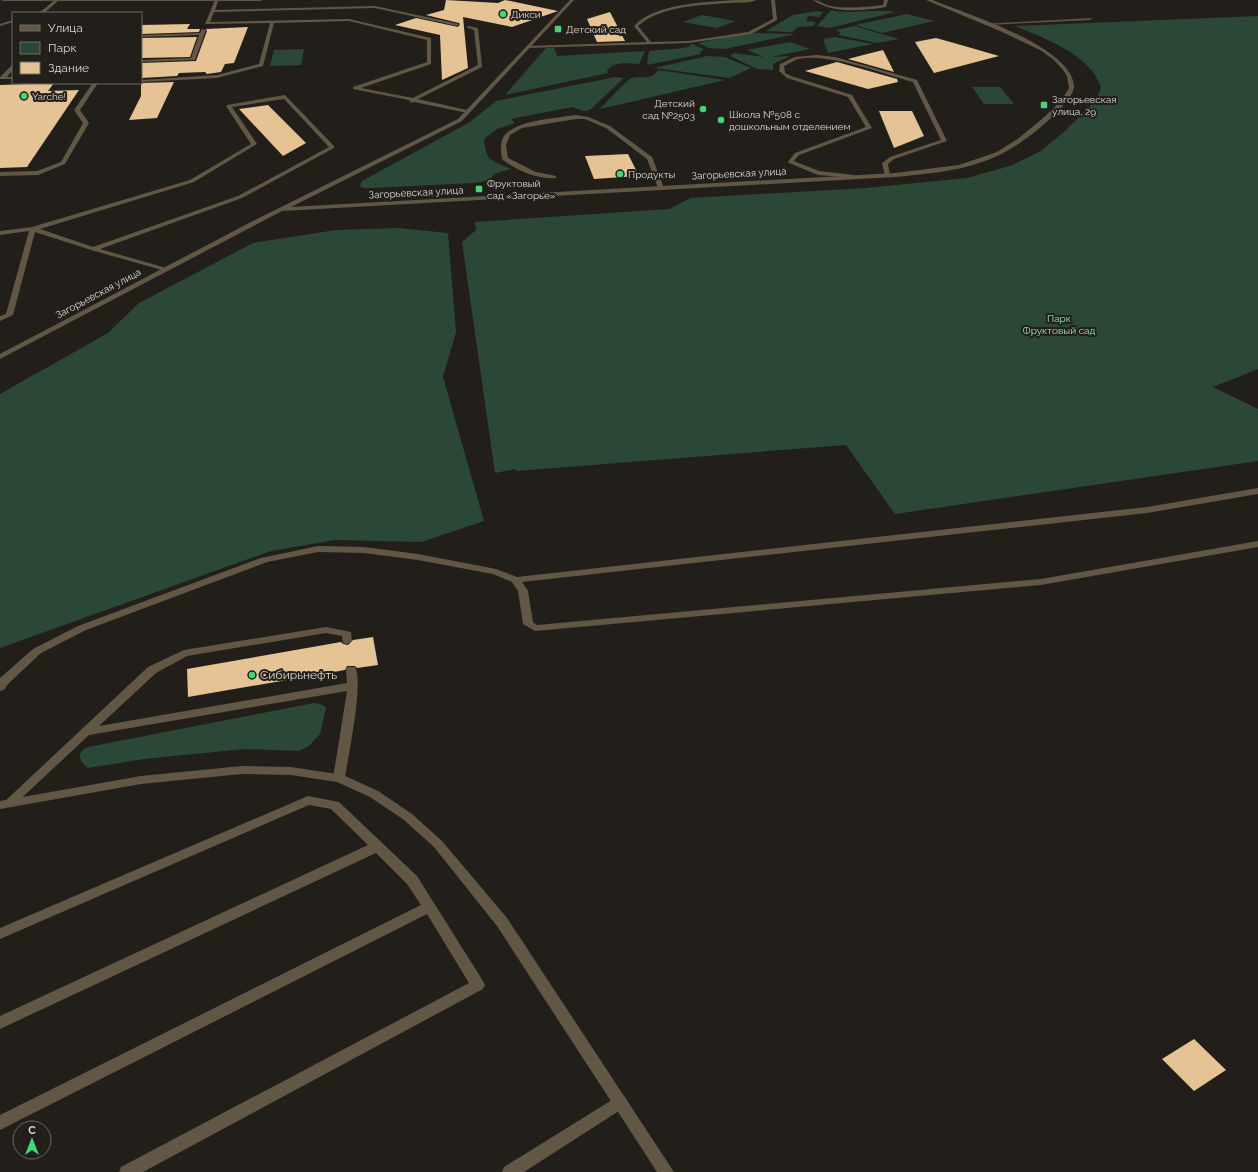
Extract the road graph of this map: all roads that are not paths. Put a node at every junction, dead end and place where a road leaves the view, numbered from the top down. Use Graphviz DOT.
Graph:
graph roads {
  1 [pos="3,0"];
  2 [pos="260,0"];
  3 [pos="572,0"];
  4 [pos="754,0"];
  5 [pos="773,0"];
  6 [pos="815,0"];
  7 [pos="886,0"];
  8 [pos="928,0"];
  9 [pos="56,1"];
  10 [pos="216,1"];
  11 [pos="212,11"];
  12 [pos="42,12"];
  13 [pos="1090,18"];
  14 [pos="12,21"];
  15 [pos="272,22"];
  16 [pos="207,23"];
  17 [pos="0,24"];
  18 [pos="986,24"];
  19 [pos="457,25"];
  20 [pos="468,27"];
  21 [pos="202,34"];
  22 [pos="142,36"];
  23 [pos="650,43"];
  24 [pos="528,47"];
  25 [pos="142,61"];
  26 [pos="12,68"];
  27 [pos="2,78"];
  28 [pos="142,81"];
  29 [pos="96,84"];
  30 [pos="411,100"];
  31 [pos="468,111"];
  32 [pos="0,174"];
  33 [pos="887,175"];
  34 [pos="554,177"];
  35 [pos="854,177"];
  36 [pos="661,188"];
  37 [pos="282,209"];
  38 [pos="33,229"];
  39 [pos="0,233"];
  40 [pos="93,249"];
  41 [pos="164,269"];
  42 [pos="0,319"];
  43 [pos="0,356"];
  44 [pos="1258,491"];
  45 [pos="1258,544"];
  46 [pos="516,580"];
  47 [pos="347,641"];
  48 [pos="351,669"];
  49 [pos="353,686"];
  50 [pos="0,687"];
  51 [pos="84,732"];
  52 [pos="339,778"];
  53 [pos="5,804"];
  54 [pos="378,846"];
  55 [pos="429,907"];
  56 [pos="0,934"];
  57 [pos="0,1023"];
  58 [pos="620,1102"];
  59 [pos="0,1123"];
  60 [pos="518,1170"];
  61 [pos="127,1172"];
  62 [pos="666,1172"];
  1 -- 9 [label="street"];
  2 -- 10 [label="street"];
  3 -- 24 [label="street"];
  4 -- 23 [label="street"];
  5 -- 23 [label="street"];
  6 -- 7 [label="street"];
  8 -- 18 [label="street, Загорьевская улица"];
  9 -- 10 [label="street"];
  9 -- 12 [label="street"];
  10 -- 11 [label="street"];
  11 -- 16 [label="street"];
  11 -- 19 [label="street"];
  13 -- 18 [label="street"];
  14 -- 17 [label="street"];
  15 -- 16 [label="street"];
  15 -- 28 [label="street"];
  15 -- 30 [label="street"];
  16 -- 21 [label="street"];
  18 -- 33 [label="street, Загорьевская улица"];
  20 -- 30 [label="street"];
  21 -- 22 [label="street"];
  21 -- 25 [label="street"];
  23 -- 24 [label="street"];
  24 -- 31 [label="street"];
  26 -- 27 [label="street"];
  29 -- 32 [label="street"];
  30 -- 31 [label="street"];
  31 -- 37 [label="street"];
  33 -- 35 [label="street, Загорьевская улица"];
  33 -- 35 [label="street"];
  34 -- 36 [label="street"];
  35 -- 36 [label="street, Загорьевская улица"];
  36 -- 37 [label="street, Загорьевская улица"];
  37 -- 41 [label="street, Загорьевская улица"];
  38 -- 39 [label="street"];
  38 -- 40 [label="street"];
  38 -- 40 [label="street"];
  38 -- 42 [label="street"];
  40 -- 41 [label="street"];
  41 -- 43 [label="street, Загорьевская улица"];
  44 -- 46 [label="street"];
  45 -- 46 [label="street"];
  46 -- 50 [label="street"];
  47 -- 51 [label="street"];
  48 -- 49 [label="street"];
  49 -- 51 [label="street"];
  49 -- 52 [label="street"];
  51 -- 53 [label="street"];
  52 -- 53 [label="street"];
  52 -- 58 [label="street"];
  54 -- 55 [label="street"];
  54 -- 56 [label="street"];
  54 -- 57 [label="street"];
  55 -- 59 [label="street"];
  55 -- 61 [label="street"];
  58 -- 60 [label="street"];
  58 -- 62 [label="street"];
}
